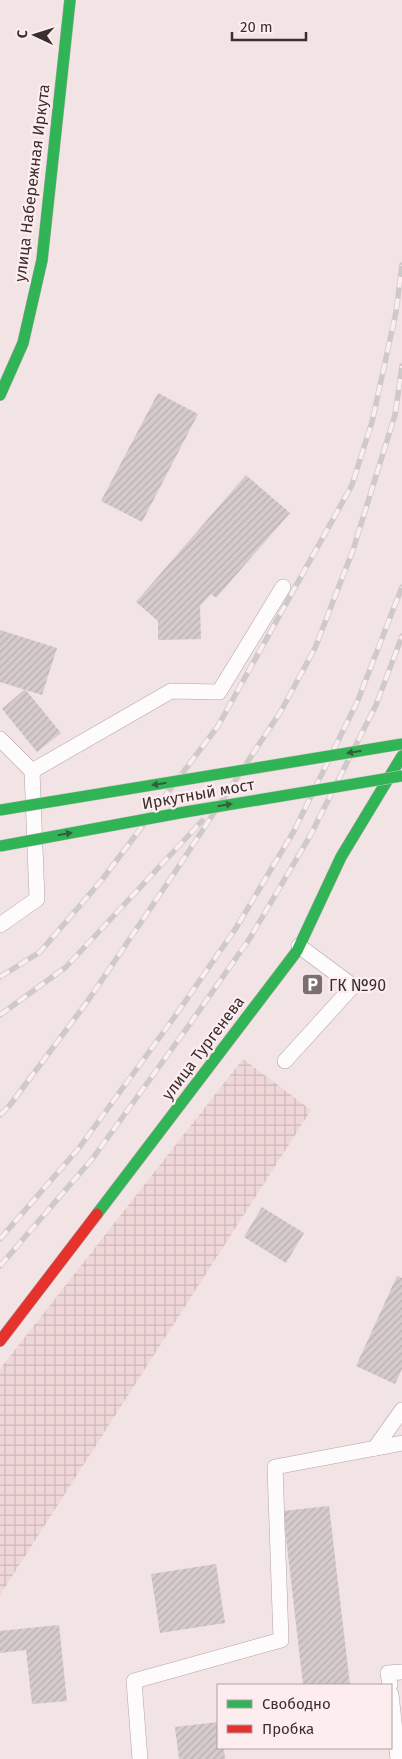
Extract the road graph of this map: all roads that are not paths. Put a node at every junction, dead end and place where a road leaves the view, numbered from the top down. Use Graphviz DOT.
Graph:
graph roads {
  1 [pos="70,0"];
  2 [pos="0,395"];
  3 [pos="283,587"];
  4 [pos="0,739"];
  5 [pos="402,744"];
  6 [pos="402,756"];
  7 [pos="32,771"];
  8 [pos="402,776"];
  9 [pos="0,810"];
  10 [pos="0,846"];
  11 [pos="0,925"];
  12 [pos="299,946"];
  13 [pos="285,1060"];
  14 [pos="0,1341"];
  15 [pos="402,1410"];
  16 [pos="402,1443"];
  17 [pos="375,1448"];
  18 [pos="402,1672"];
  19 [pos="390,1684"];
  20 [pos="392,1703"];
  21 [pos="140,1759"];
  22 [pos="398,1759"];
  1 -- 2 [label="main road, улица Набережная Иркута"];
  3 -- 7 [label="lane"];
  4 -- 7 [label="lane"];
  5 -- 9 [label="main road, Иркутный мост, one-way, bridge"];
  6 -- 12 [label="main road, улица Тургенева"];
  7 -- 11 [label="lane"];
  10 -- 8 [label="main road, Иркутный мост, one-way, bridge"];
  12 -- 13 [label="lane"];
  12 -- 14 [label="main road, улица Тургенева"];
  15 -- 17 [label="lane"];
  16 -- 17 [label="lane"];
  17 -- 21 [label="lane"];
  18 -- 19 [label="lane"];
  20 -- 22 [label="lane"];
}
